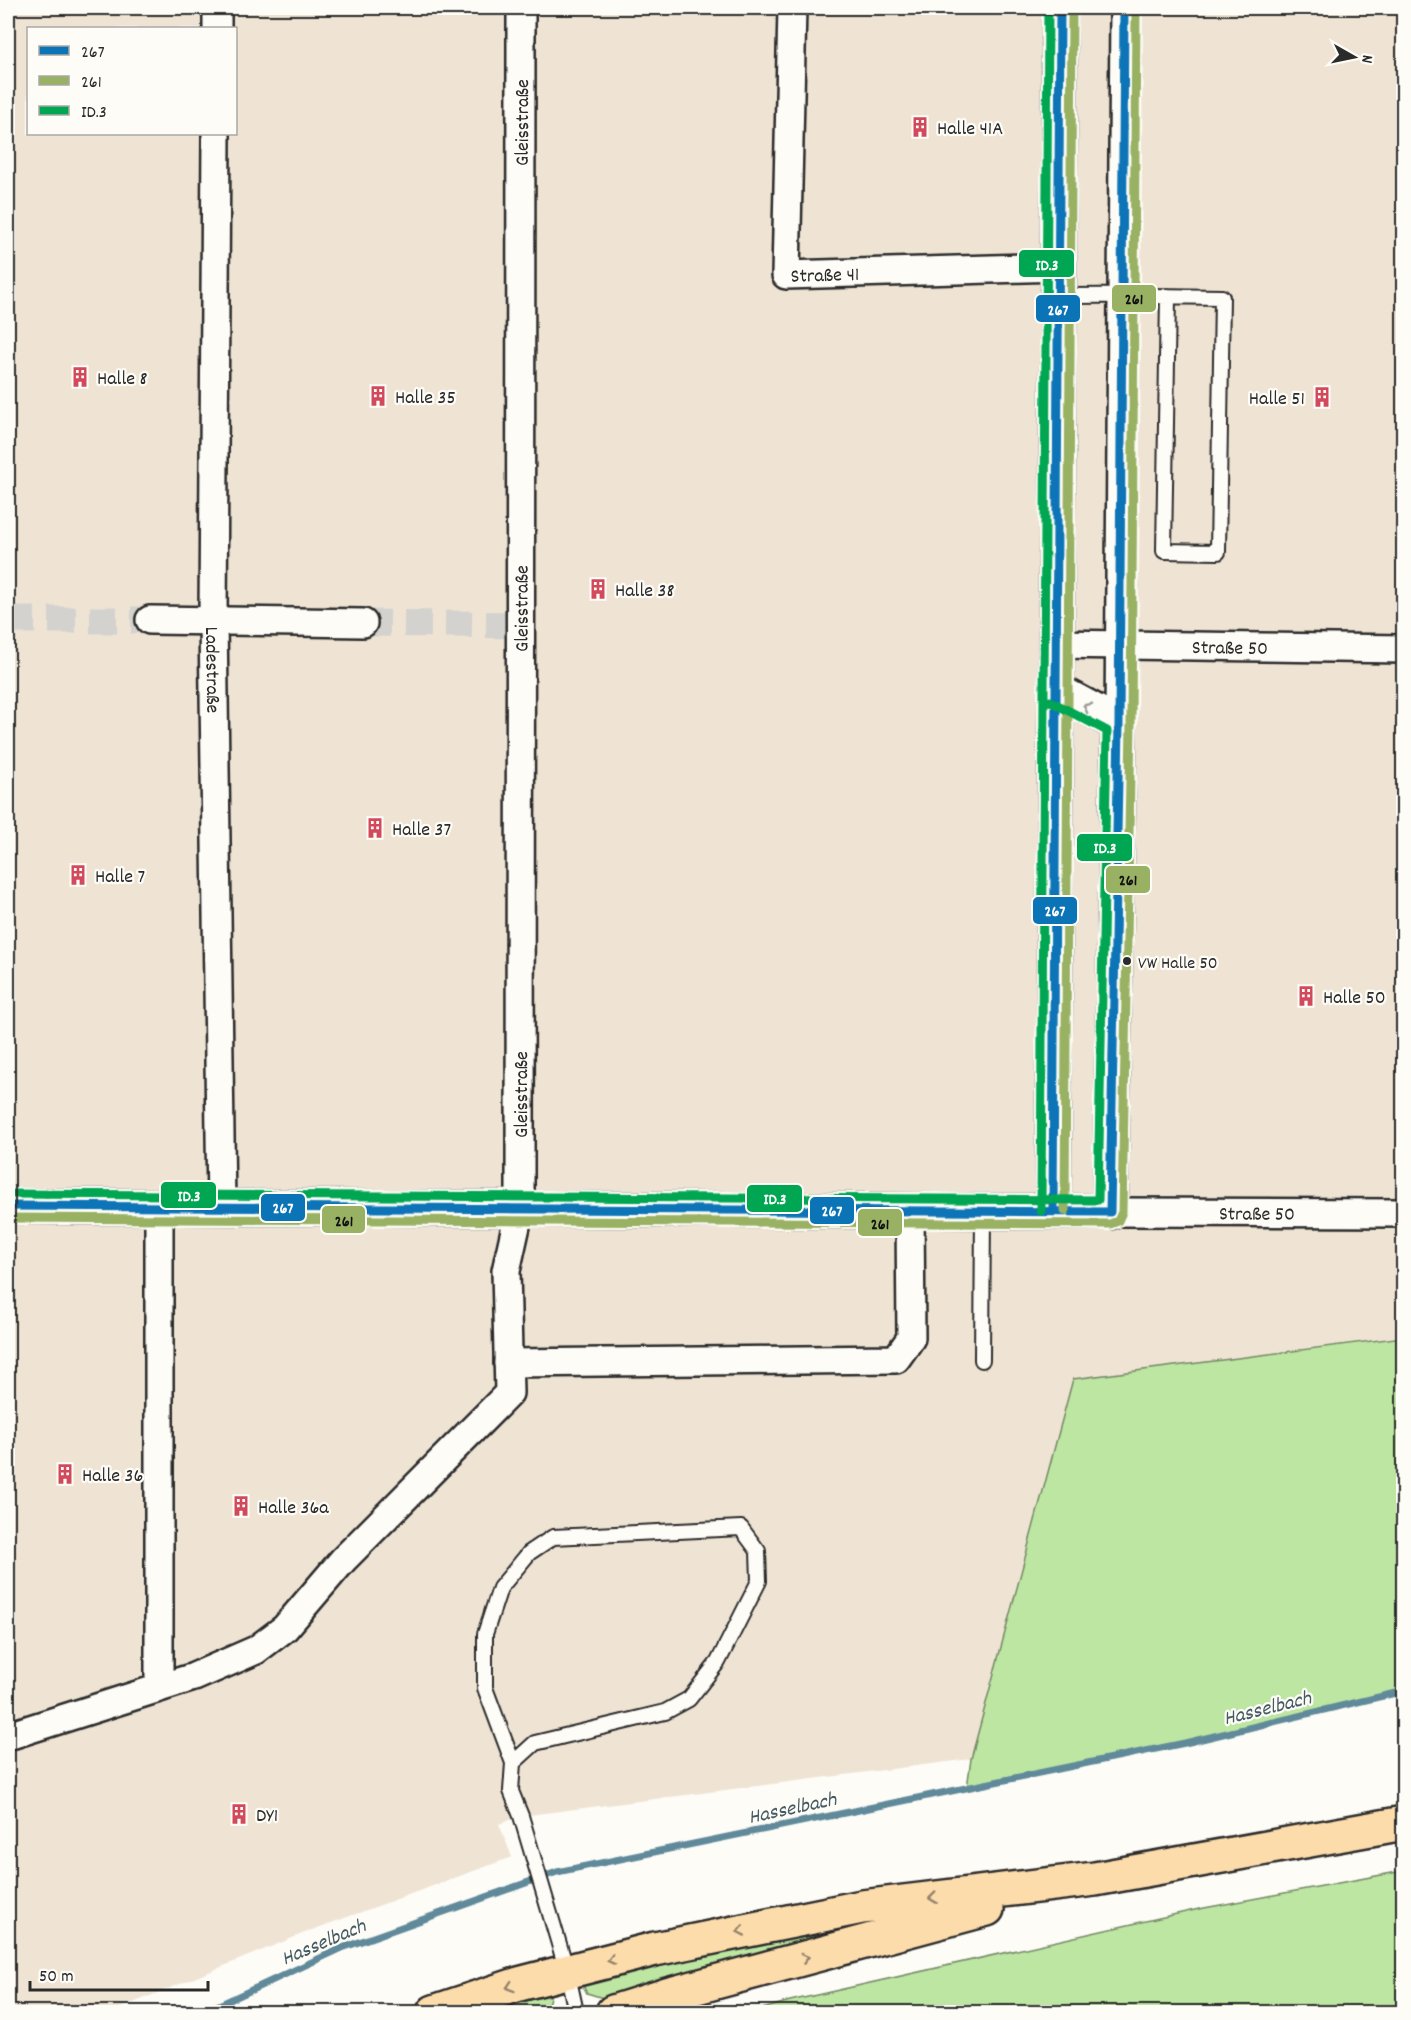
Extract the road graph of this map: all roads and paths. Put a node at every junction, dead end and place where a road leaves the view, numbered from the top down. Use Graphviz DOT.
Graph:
graph roads {
  1 [pos="217,8"];
  2 [pos="521,8"];
  3 [pos="792,8"];
  4 [pos="1060,8"];
  5 [pos="1124,8"];
  6 [pos="217,27"];
  7 [pos="216,135"];
  8 [pos="1060,281"];
  9 [pos="1122,295"];
  10 [pos="1168,296"];
  11 [pos="150,620"];
  12 [pos="213,621"];
  13 [pos="363,623"];
  14 [pos="1056,644"];
  15 [pos="1119,644"];
  16 [pos="1404,649"];
  17 [pos="1056,690"];
  18 [pos="1119,724"];
  19 [pos="8,1206"];
  20 [pos="159,1207"];
  21 [pos="221,1207"];
  22 [pos="520,1208"];
  23 [pos="910,1210"];
  24 [pos="983,1211"];
  25 [pos="1053,1211"];
  26 [pos="1110,1212"];
  27 [pos="1404,1213"];
  28 [pos="982,1360"];
  29 [pos="508,1363"];
  30 [pos="159,1688"];
  31 [pos="8,1736"];
  32 [pos="513,1763"];
  33 [pos="1404,1823"];
  34 [pos="1095,1879"];
  35 [pos="567,1971"];
  36 [pos="434,2013"];
  37 [pos="576,2013"];
  38 [pos="613,2013"];
  1 -- 6 [label="street"];
  2 -- 22 [label="street, Gleisstraße"];
  3 -- 8 [label="street, Straße 41"];
  4 -- 8 [label="street"];
  5 -- 9 [label="street"];
  7 -- 12 [label="street, Ladestraße"];
  8 -- 9 [label="lane"];
  8 -- 14 [label="street"];
  9 -- 10 [label="lane"];
  9 -- 15 [label="street"];
  10 -- 10 [label="lane"];
  11 -- 12 [label="street"];
  12 -- 13 [label="street"];
  12 -- 21 [label="street, Ladestraße"];
  14 -- 15 [label="street, Straße 50"];
  14 -- 17 [label="street"];
  15 -- 16 [label="street, Straße 50"];
  15 -- 18 [label="street"];
  18 -- 17 [label="street, one-way"];
  17 -- 25 [label="street"];
  18 -- 26 [label="street"];
  19 -- 20 [label="street"];
  20 -- 21 [label="street"];
  20 -- 30 [label="street"];
  21 -- 22 [label="street"];
  22 -- 23 [label="street"];
  22 -- 29 [label="street, Gleisstraße"];
  23 -- 24 [label="street"];
  23 -- 29 [label="street"];
  24 -- 25 [label="street"];
  24 -- 28 [label="lane"];
  25 -- 26 [label="street"];
  26 -- 27 [label="street, Straße 50"];
  29 -- 30 [label="street, Gleisstraße"];
  30 -- 31 [label="street, Gleisstraße"];
  32 -- 32 [label="lane"];
  32 -- 35 [label="lane"];
  33 -- 34 [label="main road"];
  34 -- 35 [label="main road, one-way"];
  38 -- 34 [label="main road, one-way"];
  35 -- 36 [label="main road, one-way"];
  35 -- 37 [label="lane"];
}
